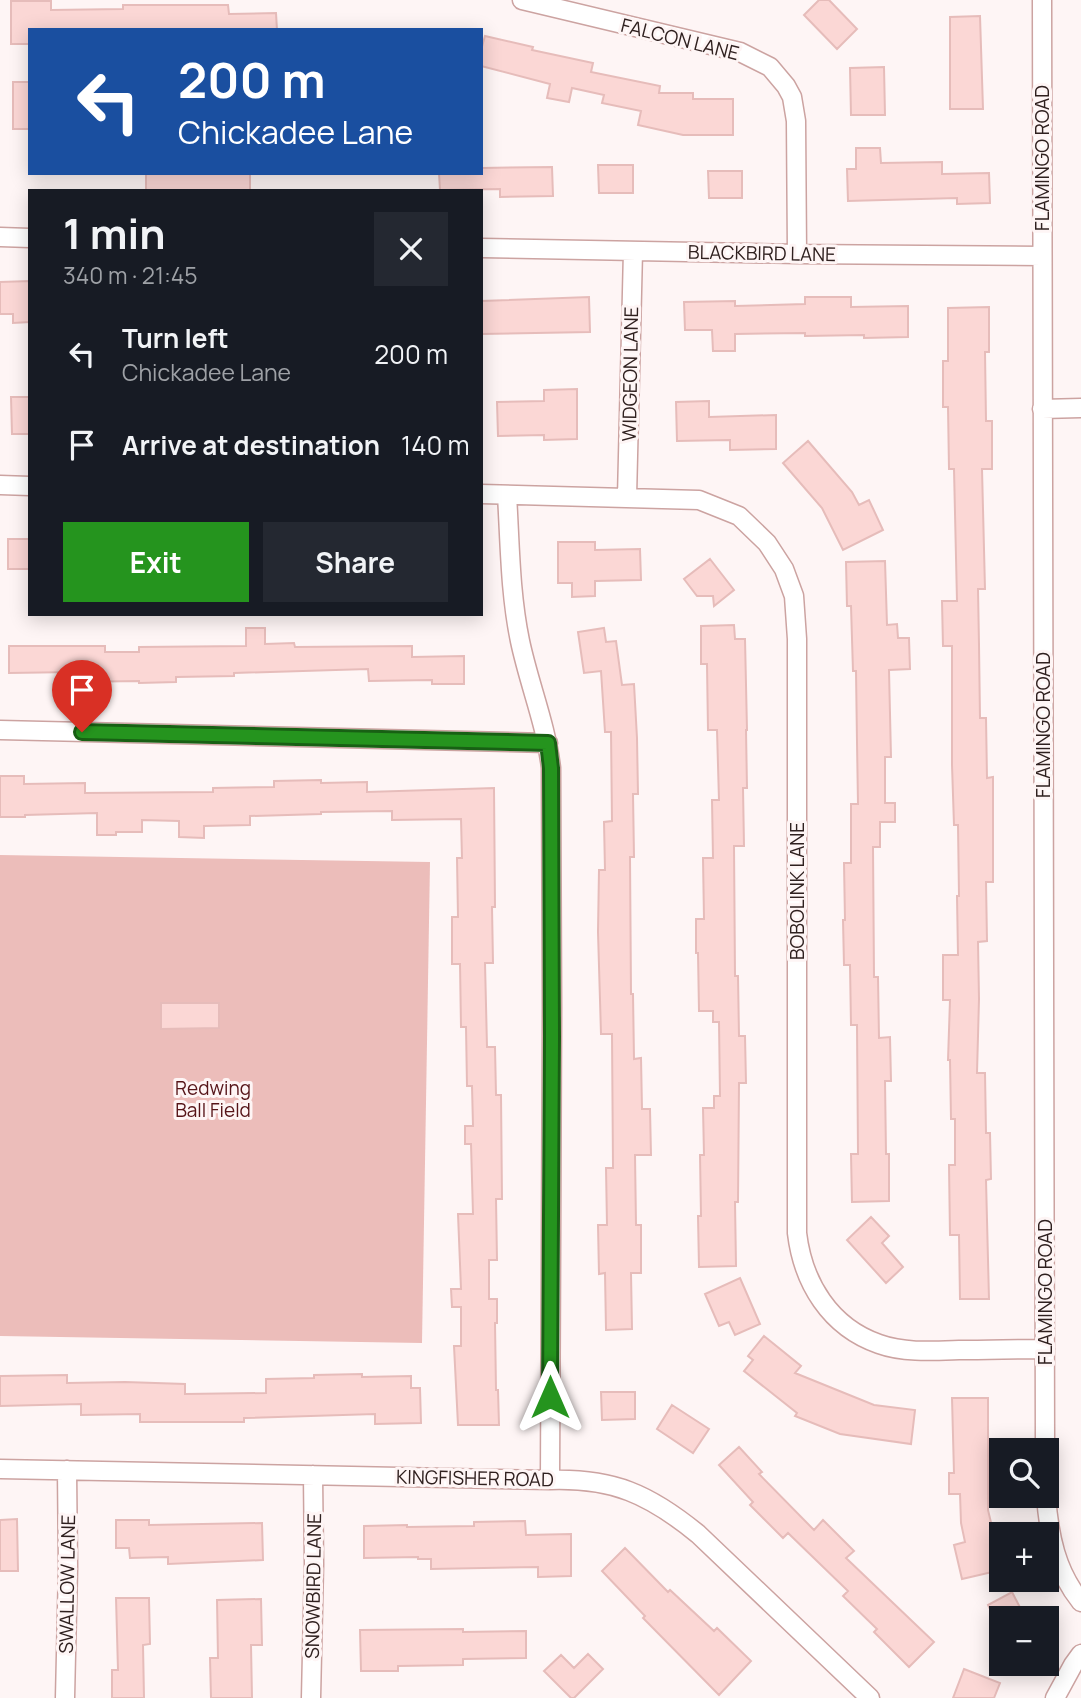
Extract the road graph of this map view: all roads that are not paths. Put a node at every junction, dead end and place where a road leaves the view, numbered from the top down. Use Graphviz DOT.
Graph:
graph roads {
  1 [pos="522,0"];
  2 [pos="1042,0"];
  3 [pos="0,237"];
  4 [pos="28,237"];
  5 [pos="483,248"];
  6 [pos="633,251"];
  7 [pos="797,254"];
  8 [pos="1042,256"];
  9 [pos="1081,408"];
  10 [pos="1042,409"];
  11 [pos="0,485"];
  12 [pos="28,486"];
  13 [pos="483,494"];
  14 [pos="507,495"];
  15 [pos="627,497"];
  16 [pos="0,730"];
  17 [pos="548,743"];
  18 [pos="1045,1349"];
  19 [pos="1045,1438"];
  20 [pos="0,1469"];
  21 [pos="67,1470"];
  22 [pos="313,1475"];
  23 [pos="550,1480"];
  24 [pos="1047,1508"];
  25 [pos="1081,1602"];
  26 [pos="1081,1654"];
  27 [pos="65,1698"];
  28 [pos="311,1698"];
  29 [pos="870,1698"];
  30 [pos="1055,1698"];
  1 -- 7 [label="street, FALCON LANE"];
  2 -- 8 [label="street, FLAMINGO ROAD"];
  3 -- 4 [label="street"];
  5 -- 6 [label="street, BLACKBIRD LANE"];
  6 -- 7 [label="street, BLACKBIRD LANE"];
  6 -- 15 [label="street, WIDGEON LANE"];
  7 -- 8 [label="street, BLACKBIRD LANE"];
  8 -- 10 [label="street, FLAMINGO ROAD"];
  9 -- 10 [label="street"];
  10 -- 18 [label="street, FLAMINGO ROAD"];
  11 -- 12 [label="street"];
  13 -- 14 [label="street, BOBOLINK LANE"];
  14 -- 15 [label="street, BOBOLINK LANE"];
  14 -- 17 [label="street"];
  15 -- 18 [label="street, BOBOLINK LANE"];
  16 -- 17 [label="street"];
  17 -- 23 [label="street"];
  18 -- 19 [label="street, FLAMINGO ROAD"];
  20 -- 21 [label="street, KINGFISHER ROAD"];
  21 -- 22 [label="street, KINGFISHER ROAD"];
  21 -- 27 [label="street, SWALLOW LANE"];
  22 -- 23 [label="street, KINGFISHER ROAD"];
  22 -- 28 [label="street, SNOWBIRD LANE"];
  23 -- 29 [label="street, KINGFISHER ROAD"];
  24 -- 25 [label="street"];
  26 -- 30 [label="street"];
}
